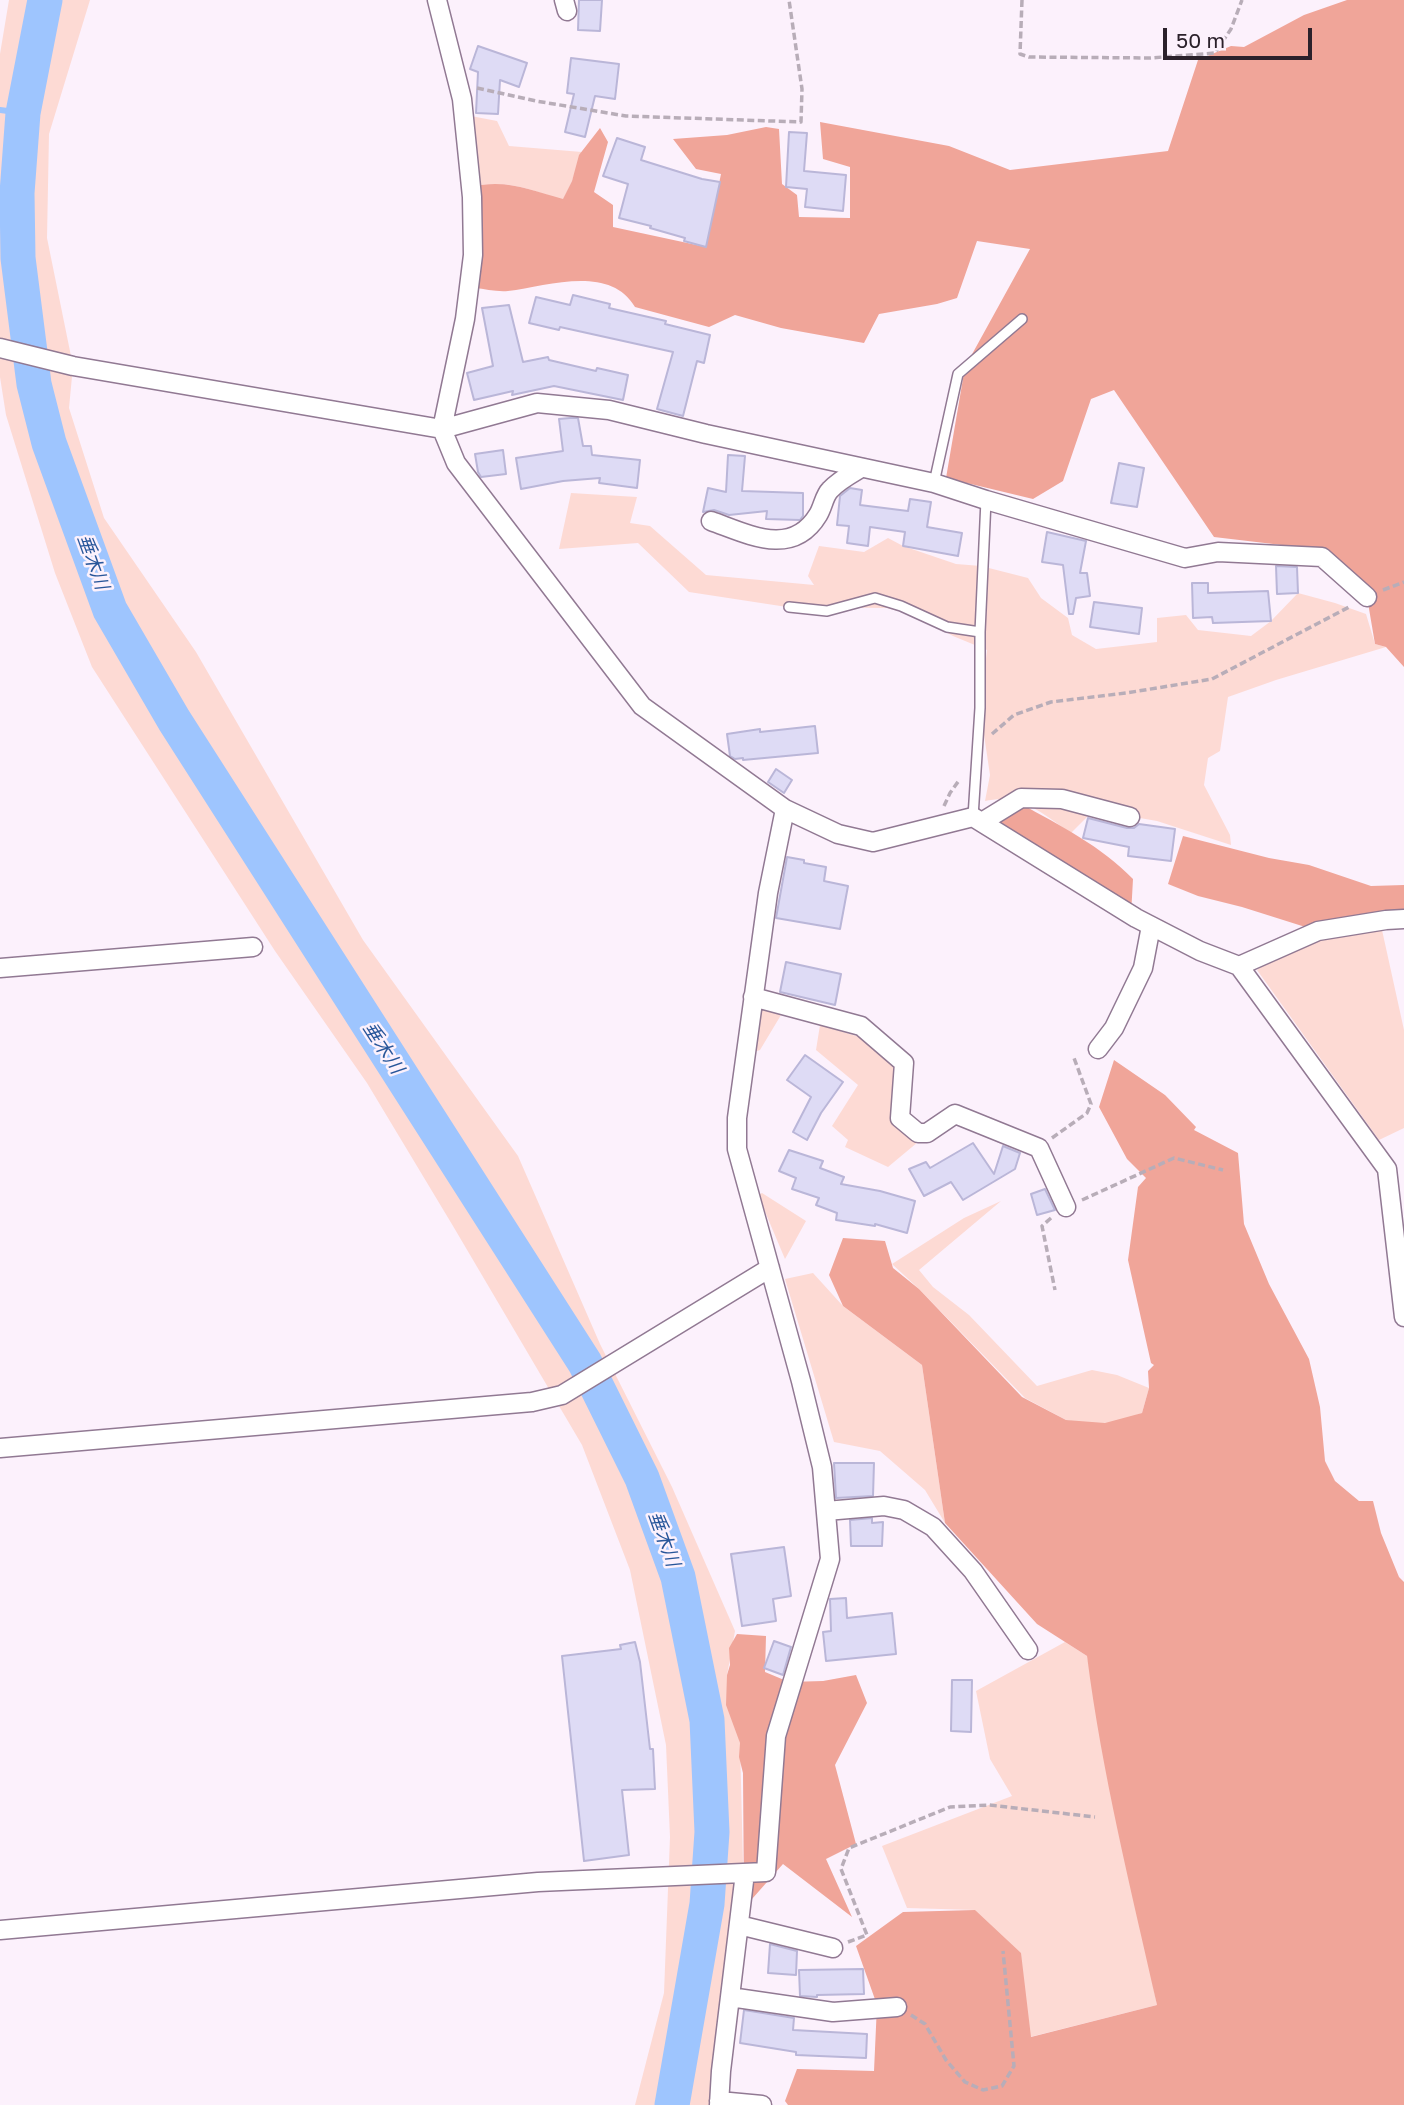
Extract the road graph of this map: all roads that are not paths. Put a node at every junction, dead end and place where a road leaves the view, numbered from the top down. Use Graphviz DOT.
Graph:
graph roads {
  1 [pos="437,0"];
  2 [pos="1022,319"];
  3 [pos="0,348"];
  4 [pos="442,429"];
  5 [pos="861,468"];
  6 [pos="934,483"];
  7 [pos="986,500"];
  8 [pos="711,521"];
  9 [pos="1367,597"];
  10 [pos="789,607"];
  11 [pos="980,632"];
  12 [pos="785,808"];
  13 [pos="1130,817"];
  14 [pos="978,820"];
  15 [pos="1404,919"];
  16 [pos="1150,926"];
  17 [pos="253,947"];
  18 [pos="1239,966"];
  19 [pos="0,968"];
  20 [pos="753,997"];
  21 [pos="1098,1049"];
  22 [pos="1066,1207"];
  23 [pos="770,1268"];
  24 [pos="1404,1317"];
  25 [pos="0,1448"];
  26 [pos="826,1511"];
  27 [pos="1028,1650"];
  28 [pos="745,1873"];
  29 [pos="739,1925"];
  30 [pos="0,1930"];
  31 [pos="833,1948"];
  32 [pos="730,1997"];
  33 [pos="897,2007"];
  34 [pos="719,2103"];
  35 [pos="762,2105"];
  1 -- 4 [label="street"];
  2 -- 6 [label="lane"];
  3 -- 4 [label="street"];
  4 -- 5 [label="street"];
  4 -- 12 [label="street"];
  5 -- 6 [label="street"];
  5 -- 8 [label="street"];
  6 -- 7 [label="street"];
  7 -- 9 [label="street"];
  7 -- 11 [label="lane"];
  10 -- 11 [label="lane"];
  11 -- 14 [label="lane"];
  12 -- 14 [label="street"];
  12 -- 20 [label="street"];
  13 -- 14 [label="street"];
  14 -- 16 [label="street"];
  15 -- 18 [label="street"];
  16 -- 18 [label="street"];
  16 -- 21 [label="street"];
  17 -- 19 [label="street"];
  18 -- 24 [label="street"];
  20 -- 22 [label="street"];
  20 -- 23 [label="street"];
  23 -- 25 [label="street"];
  23 -- 26 [label="street"];
  26 -- 27 [label="street"];
  26 -- 28 [label="street"];
  28 -- 29 [label="street"];
  28 -- 30 [label="street"];
  29 -- 31 [label="street"];
  29 -- 32 [label="street"];
  32 -- 33 [label="street"];
  32 -- 34 [label="street"];
  34 -- 35 [label="street"];
}
